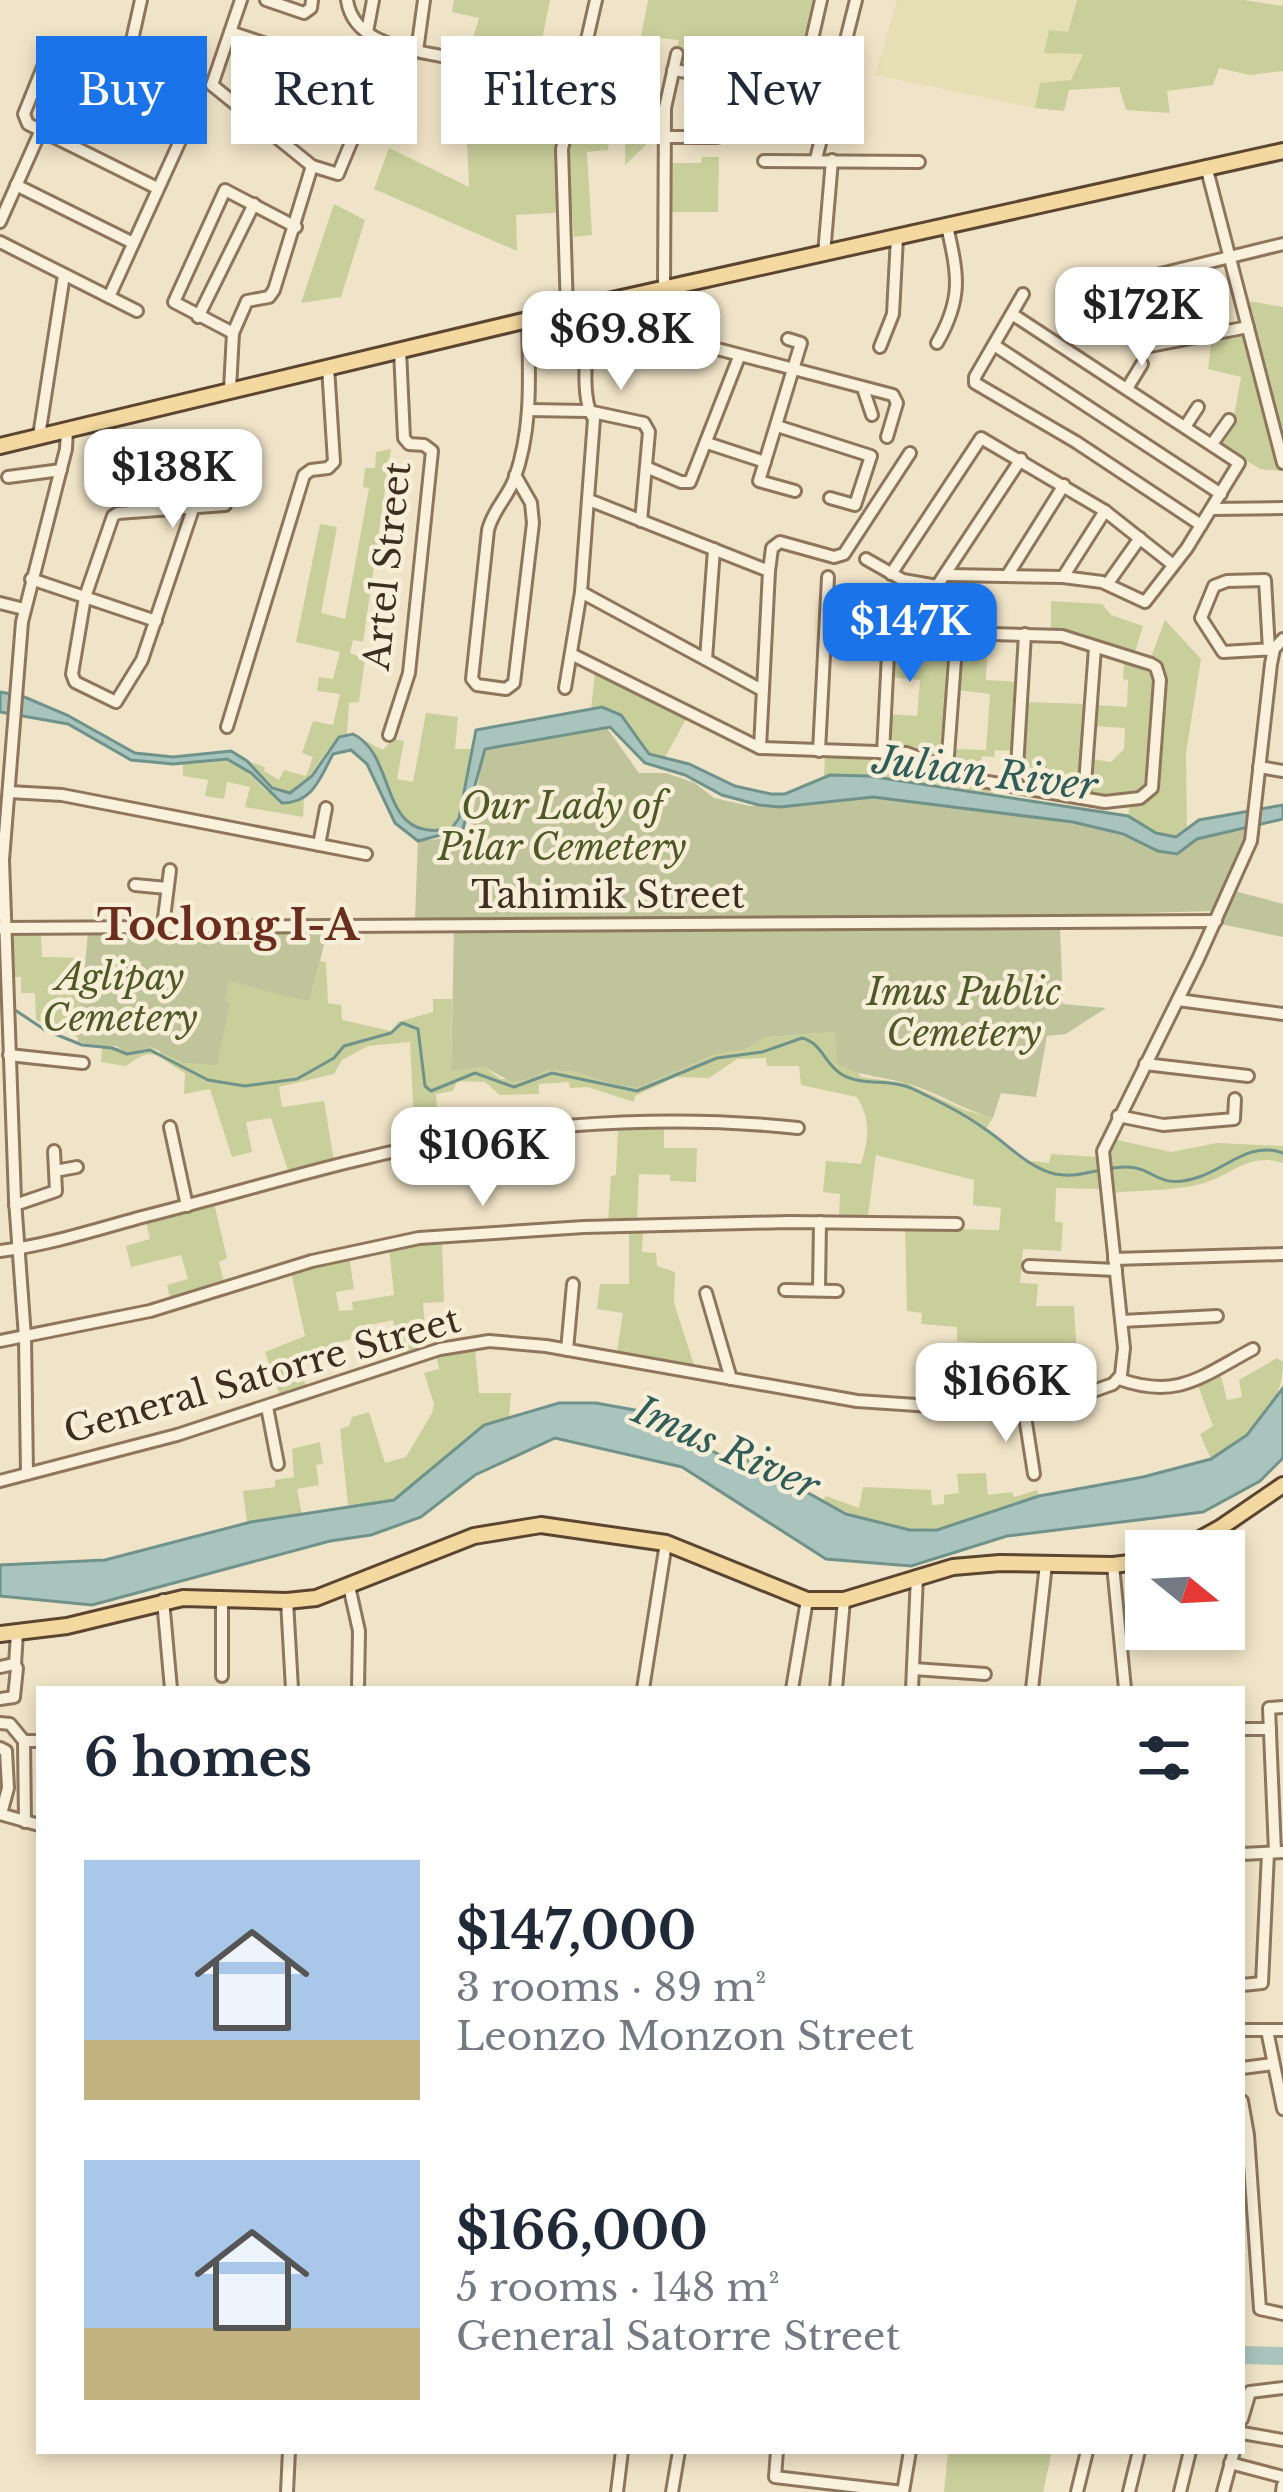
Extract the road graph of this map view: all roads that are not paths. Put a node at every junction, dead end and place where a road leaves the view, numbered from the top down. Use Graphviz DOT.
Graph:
graph roads {
  1 [pos="141,0"];
  2 [pos="241,0"];
  3 [pos="266,0"];
  4 [pos="312,0"];
  5 [pos="347,0"];
  6 [pos="374,0"];
  7 [pos="424,0"];
  8 [pos="596,0"];
  9 [pos="821,0"];
  10 [pos="856,0"];
  11 [pos="230,32"];
  12 [pos="368,32"];
  13 [pos="133,36"];
  14 [pos="242,36"];
  15 [pos="375,36"];
  16 [pos="813,36"];
  17 [pos="846,36"];
  18 [pos="417,51"];
  19 [pos="677,53"];
  20 [pos="441,56"];
  21 [pos="674,70"];
  22 [pos="684,71"];
  23 [pos="36,84"];
  24 [pos="36,128"];
  25 [pos="666,137"];
  26 [pos="684,137"];
  27 [pos="36,139"];
  28 [pos="68,144"];
  29 [pos="180,144"];
  30 [pos="350,144"];
  31 [pos="819,144"];
  32 [pos="1283,151"];
  33 [pos="816,159"];
  34 [pos="832,160"];
  35 [pos="764,161"];
  36 [pos="919,162"];
  37 [pos="312,166"];
  38 [pos="1206,166"];
  39 [pos="16,185"];
  40 [pos="158,188"];
  41 [pos="254,204"];
  42 [pos="0,222"];
  43 [pos="947,226"];
  44 [pos="296,227"];
  45 [pos="897,237"];
  46 [pos="0,242"];
  47 [pos="133,243"];
  48 [pos="1283,244"];
  49 [pos="824,254"];
  50 [pos="1229,257"];
  51 [pos="64,275"];
  52 [pos="1130,282"];
  53 [pos="670,288"];
  54 [pos="1083,293"];
  55 [pos="1023,294"];
  56 [pos="109,297"];
  57 [pos="590,305"];
  58 [pos="136,310"];
  59 [pos="567,311"];
  60 [pos="1012,314"];
  61 [pos="198,317"];
  62 [pos="528,320"];
  63 [pos="1248,327"];
  64 [pos="233,333"];
  65 [pos="788,339"];
  66 [pos="938,343"];
  67 [pos="994,344"];
  68 [pos="880,347"];
  69 [pos="400,350"];
  70 [pos="1110,356"];
  71 [pos="739,357"];
  72 [pos="1142,364"];
  73 [pos="328,367"];
  74 [pos="1100,370"];
  75 [pos="794,371"];
  76 [pos="1128,387"];
  77 [pos="862,388"];
  78 [pos="230,389"];
  79 [pos="1166,392"];
  80 [pos="1156,407"];
  81 [pos="1198,407"];
  82 [pos="528,410"];
  83 [pos="588,411"];
  84 [pos="872,415"];
  85 [pos="1228,420"];
  86 [pos="777,426"];
  87 [pos="1185,427"];
  88 [pos="67,430"];
  89 [pos="39,436"];
  90 [pos="887,437"];
  91 [pos="707,443"];
  92 [pos="1212,445"];
  93 [pos="0,446"];
  94 [pos="910,453"];
  95 [pos="1021,459"];
  96 [pos="765,462"];
  97 [pos="1283,463"];
  98 [pos="646,467"];
  99 [pos="61,470"];
  100 [pos="515,476"];
  101 [pos="8,477"];
  102 [pos="1064,485"];
  103 [pos="795,491"];
  104 [pos="1221,494"];
  105 [pos="830,498"];
  106 [pos="589,500"];
  107 [pos="194,506"];
  108 [pos="225,506"];
  109 [pos="1283,508"];
  110 [pos="1212,509"];
  111 [pos="1105,511"];
  112 [pos="641,521"];
  113 [pos="1202,525"];
  114 [pos="1140,538"];
  115 [pos="714,550"];
  116 [pos="866,560"];
  117 [pos="1172,564"];
  118 [pos="770,571"];
  119 [pos="892,574"];
  120 [pos="947,575"];
  121 [pos="1007,575"];
  122 [pos="828,577"];
  123 [pos="1063,577"];
  124 [pos="31,579"];
  125 [pos="1108,583"];
  126 [pos="580,592"];
  127 [pos="85,597"];
  128 [pos="0,603"];
  129 [pos="826,604"];
  130 [pos="24,609"];
  131 [pos="890,615"];
  132 [pos="157,621"];
  133 [pos="957,633"];
  134 [pos="1024,634"];
  135 [pos="1276,646"];
  136 [pos="1096,648"];
  137 [pos="573,655"];
  138 [pos="706,659"];
  139 [pos="566,688"];
  140 [pos="761,690"];
  141 [pos="227,727"];
  142 [pos="389,735"];
  143 [pos="760,748"];
  144 [pos="819,751"];
  145 [pos="883,753"];
  146 [pos="1259,767"];
  147 [pos="947,769"];
  148 [pos="1283,771"];
  149 [pos="1016,785"];
  150 [pos="9,792"];
  151 [pos="1084,797"];
  152 [pos="326,808"];
  153 [pos="319,845"];
  154 [pos="366,854"];
  155 [pos="2,860"];
  156 [pos="170,871"];
  157 [pos="135,885"];
  158 [pos="167,888"];
  159 [pos="1216,921"];
  160 [pos="163,926"];
  161 [pos="3,928"];
  162 [pos="1178,1000"];
  163 [pos="1283,1014"];
  164 [pos="4,1029"];
  165 [pos="9,1055"];
  166 [pos="83,1063"];
  167 [pos="1145,1064"];
  168 [pos="1249,1076"];
  169 [pos="1235,1100"];
  170 [pos="1118,1116"];
  171 [pos="170,1127"];
  172 [pos="798,1128"];
  173 [pos="53,1151"];
  174 [pos="77,1167"];
  175 [pos="55,1171"];
  176 [pos="15,1205"];
  177 [pos="187,1206"];
  178 [pos="820,1222"];
  179 [pos="957,1224"];
  180 [pos="18,1248"];
  181 [pos="0,1251"];
  182 [pos="1283,1253"];
  183 [pos="1115,1264"];
  184 [pos="1028,1266"];
  185 [pos="573,1284"];
  186 [pos="819,1289"];
  187 [pos="785,1290"];
  188 [pos="837,1291"];
  189 [pos="706,1293"];
  190 [pos="1217,1316"];
  191 [pos="1122,1321"];
  192 [pos="25,1337"];
  193 [pos="0,1342"];
  194 [pos="567,1349"];
  195 [pos="1253,1349"];
  196 [pos="730,1379"];
  197 [pos="1119,1379"];
  198 [pos="267,1407"];
  199 [pos="1024,1410"];
  200 [pos="278,1464"];
  201 [pos="27,1474"];
  202 [pos="1034,1474"];
  203 [pos="0,1481"];
  204 [pos="1283,1485"];
  205 [pos="1216,1530"];
  206 [pos="666,1543"];
  207 [pos="1046,1564"];
  208 [pos="1125,1564"];
  209 [pos="1113,1565"];
  210 [pos="917,1576"];
  211 [pos="349,1586"];
  212 [pos="222,1598"];
  213 [pos="164,1600"];
  214 [pos="807,1600"];
  215 [pos="844,1600"];
  216 [pos="287,1601"];
  217 [pos="17,1632"];
  218 [pos="0,1634"];
  219 [pos="15,1665"];
  220 [pos="0,1667"];
  221 [pos="914,1670"];
  222 [pos="985,1674"];
  223 [pos="222,1676"];
  224 [pos="172,1686"];
  225 [pos="292,1686"];
  226 [pos="358,1686"];
  227 [pos="643,1686"];
  228 [pos="793,1686"];
  229 [pos="836,1686"];
  230 [pos="912,1686"];
  231 [pos="1032,1686"];
  232 [pos="1125,1686"];
  233 [pos="0,1699"];
  234 [pos="1283,1707"];
  235 [pos="0,1723"];
  236 [pos="1245,1729"];
  237 [pos="1270,1730"];
  238 [pos="24,1741"];
  239 [pos="36,1741"];
  240 [pos="0,1748"];
  241 [pos="1,1814"];
  242 [pos="25,1822"];
  243 [pos="36,1824"];
  244 [pos="1275,1852"];
  245 [pos="1245,1854"];
  246 [pos="1245,1985"];
  247 [pos="1245,2030"];
  248 [pos="1267,2030"];
  249 [pos="1283,2030"];
  250 [pos="1273,2064"];
  251 [pos="1245,2068"];
  252 [pos="1283,2109"];
  253 [pos="1245,2118"];
  254 [pos="1283,2314"];
  255 [pos="1283,2388"];
  256 [pos="1245,2409"];
  257 [pos="1245,2434"];
  258 [pos="1283,2440"];
  259 [pos="289,2454"];
  260 [pos="622,2454"];
  261 [pos="679,2454"];
  262 [pos="777,2454"];
  263 [pos="909,2454"];
  264 [pos="1086,2454"];
  265 [pos="1138,2454"];
  266 [pos="1189,2454"];
  267 [pos="1232,2457"];
  268 [pos="1283,2485"];
  269 [pos="287,2492"];
  270 [pos="617,2492"];
  271 [pos="673,2492"];
  272 [pos="903,2492"];
  273 [pos="1077,2492"];
  274 [pos="1130,2492"];
  275 [pos="1180,2492"];
  276 [pos="1223,2492"];
  1 -- 13 [label="street"];
  2 -- 11 [label="street"];
  3 -- 4 [label="street"];
  5 -- 12 [label="street"];
  6 -- 12 [label="street"];
  7 -- 18 [label="street"];
  8 -- 59 [label="street"];
  9 -- 16 [label="street"];
  10 -- 17 [label="street"];
  11 -- 14 [label="street"];
  11 -- 37 [label="street"];
  12 -- 15 [label="street"];
  18 -- 20 [label="street"];
  19 -- 21 [label="street"];
  21 -- 22 [label="street"];
  21 -- 25 [label="street"];
  23 -- 24 [label="street"];
  25 -- 26 [label="street"];
  25 -- 53 [label="street"];
  27 -- 39 [label="street"];
  28 -- 40 [label="street"];
  29 -- 40 [label="street"];
  30 -- 37 [label="street"];
  31 -- 33 [label="street"];
  32 -- 38 [label="main road"];
  33 -- 34 [label="street"];
  33 -- 35 [label="street"];
  34 -- 36 [label="street"];
  34 -- 49 [label="street"];
  37 -- 44 [label="street"];
  38 -- 43 [label="main road"];
  38 -- 50 [label="street"];
  39 -- 42 [label="street"];
  39 -- 47 [label="street"];
  40 -- 47 [label="street"];
  41 -- 44 [label="street"];
  41 -- 61 [label="street"];
  41 -- 61 [label="street"];
  43 -- 45 [label="main road"];
  43 -- 66 [label="street"];
  44 -- 64 [label="street"];
  45 -- 49 [label="main road"];
  45 -- 68 [label="street"];
  46 -- 51 [label="street"];
  47 -- 56 [label="street"];
  48 -- 50 [label="street"];
  49 -- 53 [label="main road"];
  50 -- 52 [label="street"];
  50 -- 63 [label="street"];
  51 -- 56 [label="street"];
  51 -- 89 [label="street"];
  52 -- 54 [label="street"];
  52 -- 63 [label="street"];
  53 -- 57 [label="main road"];
  53 -- 71 [label="street"];
  55 -- 60 [label="street"];
  56 -- 58 [label="street"];
  57 -- 59 [label="main road"];
  57 -- 83 [label="street"];
  59 -- 62 [label="main road"];
  60 -- 67 [label="street"];
  60 -- 74 [label="street"];
  61 -- 64 [label="street"];
  62 -- 69 [label="main road"];
  62 -- 82 [label="street"];
  63 -- 97 [label="street"];
  64 -- 78 [label="street"];
  65 -- 75 [label="street"];
  67 -- 104 [label="street"];
  67 -- 113 [label="street"];
  69 -- 73 [label="main road"];
  69 -- 142 [label="street, Artel Street"];
  70 -- 74 [label="street"];
  71 -- 75 [label="street"];
  71 -- 91 [label="street"];
  72 -- 76 [label="street"];
  73 -- 78 [label="main road"];
  73 -- 141 [label="street"];
  74 -- 76 [label="street"];
  75 -- 77 [label="street"];
  75 -- 86 [label="street"];
  76 -- 80 [label="street"];
  77 -- 84 [label="street"];
  77 -- 90 [label="street"];
  78 -- 88 [label="main road"];
  79 -- 80 [label="street"];
  80 -- 87 [label="street"];
  81 -- 87 [label="street"];
  82 -- 83 [label="street"];
  82 -- 100 [label="street"];
  83 -- 98 [label="street"];
  83 -- 106 [label="street"];
  85 -- 92 [label="street"];
  86 -- 96 [label="street"];
  86 -- 105 [label="street"];
  87 -- 92 [label="street"];
  88 -- 89 [label="main road"];
  88 -- 99 [label="street"];
  89 -- 93 [label="main road"];
  91 -- 96 [label="street"];
  91 -- 98 [label="street"];
  92 -- 104 [label="street"];
  94 -- 118 [label="street"];
  95 -- 102 [label="street"];
  95 -- 119 [label="street"];
  95 -- 120 [label="street"];
  96 -- 103 [label="street"];
  98 -- 112 [label="street"];
  99 -- 101 [label="street"];
  99 -- 124 [label="street"];
  100 -- 100 [label="street"];
  102 -- 111 [label="street"];
  102 -- 121 [label="street"];
  104 -- 110 [label="street"];
  106 -- 112 [label="street"];
  106 -- 126 [label="street"];
  107 -- 108 [label="street"];
  107 -- 127 [label="street"];
  107 -- 132 [label="street"];
  109 -- 110 [label="street"];
  110 -- 113 [label="street"];
  111 -- 114 [label="street"];
  111 -- 123 [label="street"];
  112 -- 115 [label="street"];
  113 -- 117 [label="street"];
  114 -- 117 [label="street"];
  114 -- 125 [label="street"];
  115 -- 118 [label="street"];
  115 -- 138 [label="street"];
  116 -- 119 [label="street"];
  117 -- 125 [label="street"];
  118 -- 140 [label="street"];
  119 -- 120 [label="street"];
  120 -- 121 [label="street"];
  121 -- 123 [label="street"];
  122 -- 129 [label="street"];
  123 -- 125 [label="street"];
  124 -- 127 [label="street"];
  124 -- 130 [label="street"];
  126 -- 137 [label="street"];
  126 -- 138 [label="street"];
  127 -- 132 [label="street"];
  127 -- 132 [label="street"];
  128 -- 130 [label="street"];
  129 -- 131 [label="street"];
  129 -- 144 [label="street"];
  130 -- 150 [label="street"];
  131 -- 133 [label="street"];
  131 -- 145 [label="street"];
  133 -- 134 [label="street"];
  133 -- 147 [label="street"];
  134 -- 136 [label="street"];
  134 -- 149 [label="street"];
  135 -- 135 [label="street"];
  135 -- 146 [label="street"];
  136 -- 151 [label="street"];
  136 -- 151 [label="street"];
  137 -- 139 [label="street"];
  137 -- 143 [label="street"];
  138 -- 140 [label="street"];
  140 -- 143 [label="street"];
  143 -- 144 [label="street"];
  144 -- 145 [label="street"];
  145 -- 147 [label="street"];
  146 -- 148 [label="street"];
  146 -- 159 [label="street"];
  147 -- 149 [label="street"];
  149 -- 151 [label="street"];
  150 -- 153 [label="street"];
  150 -- 155 [label="street"];
  152 -- 153 [label="street"];
  153 -- 154 [label="street"];
  155 -- 161 [label="street"];
  156 -- 158 [label="street"];
  157 -- 158 [label="street"];
  158 -- 160 [label="street"];
  159 -- 160 [label="street, Tahimik Street"];
  159 -- 162 [label="street"];
  160 -- 161 [label="street, Tahimik Street"];
  161 -- 164 [label="street"];
  162 -- 163 [label="street"];
  162 -- 167 [label="street"];
  164 -- 165 [label="street"];
  165 -- 166 [label="street"];
  165 -- 176 [label="street"];
  167 -- 168 [label="street"];
  167 -- 170 [label="street"];
  169 -- 170 [label="street"];
  170 -- 183 [label="street"];
  171 -- 177 [label="street"];
  172 -- 177 [label="street"];
  173 -- 175 [label="street"];
  174 -- 175 [label="street"];
  175 -- 176 [label="street"];
  176 -- 180 [label="street"];
  177 -- 180 [label="street"];
  178 -- 179 [label="street"];
  178 -- 186 [label="street"];
  178 -- 192 [label="street"];
  180 -- 181 [label="street"];
  180 -- 192 [label="street"];
  182 -- 183 [label="street"];
  183 -- 184 [label="street"];
  183 -- 191 [label="street"];
  185 -- 194 [label="street"];
  186 -- 187 [label="street"];
  186 -- 188 [label="street"];
  189 -- 196 [label="street"];
  190 -- 191 [label="street"];
  191 -- 197 [label="street"];
  192 -- 193 [label="street"];
  192 -- 201 [label="street"];
  194 -- 196 [label="street, General Satorre Street"];
  194 -- 198 [label="street, General Satorre Street"];
  195 -- 197 [label="street"];
  196 -- 199 [label="street, General Satorre Street"];
  197 -- 199 [label="street, General Satorre Street"];
  198 -- 200 [label="street"];
  198 -- 201 [label="street, General Satorre Street"];
  199 -- 202 [label="street"];
  201 -- 203 [label="street, General Satorre Street"];
  204 -- 205 [label="main road"];
  206 -- 211 [label="main road"];
  206 -- 214 [label="main road"];
  206 -- 227 [label="street"];
  207 -- 209 [label="main road"];
  207 -- 210 [label="main road"];
  207 -- 231 [label="street"];
  208 -- 209 [label="main road"];
  209 -- 232 [label="street"];
  210 -- 215 [label="main road"];
  210 -- 221 [label="street"];
  211 -- 216 [label="main road"];
  211 -- 226 [label="street"];
  212 -- 213 [label="main road"];
  212 -- 216 [label="main road"];
  212 -- 223 [label="street"];
  213 -- 217 [label="main road"];
  213 -- 224 [label="street"];
  214 -- 215 [label="main road"];
  214 -- 228 [label="street"];
  215 -- 229 [label="street"];
  216 -- 225 [label="street"];
  217 -- 218 [label="main road"];
  217 -- 219 [label="street"];
  219 -- 220 [label="street"];
  219 -- 233 [label="street"];
  221 -- 222 [label="street"];
  221 -- 230 [label="street"];
  234 -- 237 [label="street"];
  235 -- 238 [label="street"];
  236 -- 237 [label="street"];
  237 -- 244 [label="street"];
  238 -- 239 [label="street"];
  238 -- 242 [label="street"];
  240 -- 241 [label="street"];
  241 -- 242 [label="street"];
  242 -- 243 [label="street"];
  244 -- 245 [label="street"];
  244 -- 246 [label="street"];
  247 -- 248 [label="street"];
  248 -- 249 [label="street"];
  248 -- 250 [label="street"];
  250 -- 251 [label="street"];
  250 -- 252 [label="street"];
  253 -- 254 [label="street"];
  255 -- 256 [label="street"];
  257 -- 258 [label="street"];
  259 -- 269 [label="street"];
  260 -- 270 [label="street"];
  261 -- 271 [label="street"];
  262 -- 272 [label="street"];
  263 -- 272 [label="street"];
  264 -- 273 [label="street"];
  265 -- 274 [label="street"];
  266 -- 275 [label="street"];
  267 -- 268 [label="street"];
  267 -- 276 [label="street"];
}
